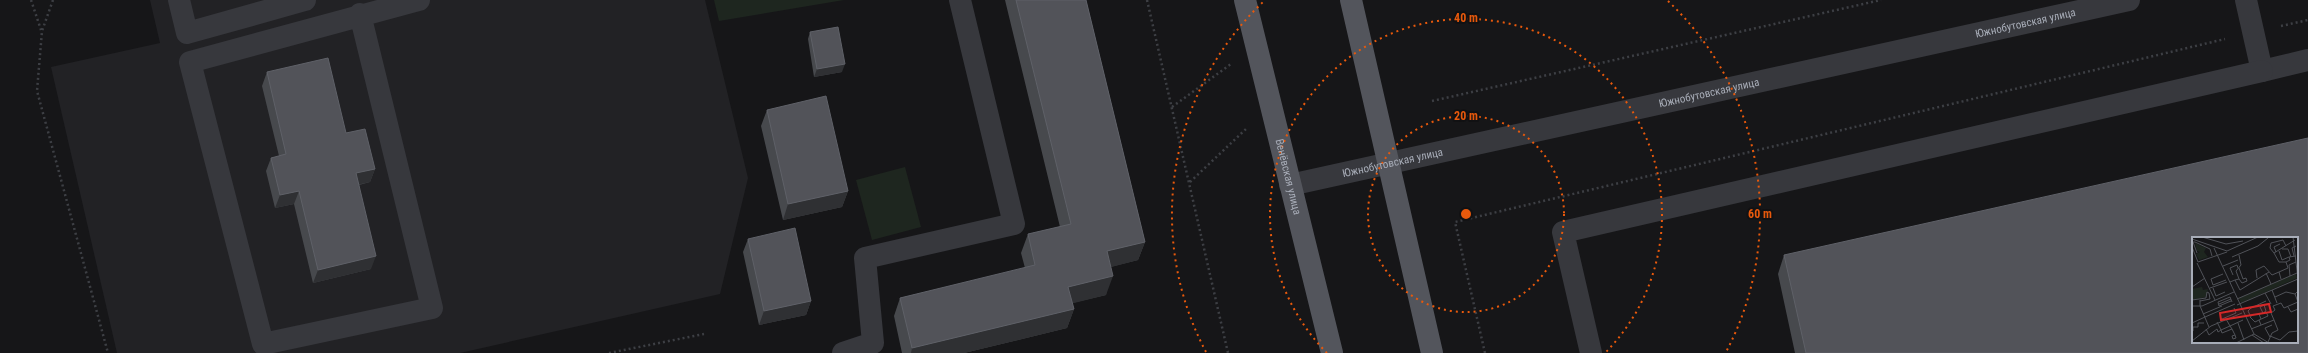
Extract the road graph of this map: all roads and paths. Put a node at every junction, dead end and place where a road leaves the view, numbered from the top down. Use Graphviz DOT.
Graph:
graph roads {
  1 [pos="31,0"];
  2 [pos="53,0"];
  3 [pos="179,0"];
  4 [pos="305,0"];
  5 [pos="419,0"];
  6 [pos="960,0"];
  7 [pos="1147,0"];
  8 [pos="1245,0"];
  9 [pos="1351,0"];
  10 [pos="1881,0"];
  11 [pos="2129,0"];
  12 [pos="2246,0"];
  13 [pos="2069,7"];
  14 [pos="372,8"];
  15 [pos="2308,20"];
  16 [pos="42,31"];
  17 [pos="2254,33"];
  18 [pos="2308,60"];
  19 [pos="1232,63"];
  20 [pos="2262,71"];
  21 [pos="1432,101"];
  22 [pos="1172,107"];
  23 [pos="1252,123"];
  24 [pos="1390,164"];
  25 [pos="1189,182"];
  26 [pos="1290,185"];
  27 [pos="704,334"];
  28 [pos="874,348"];
  29 [pos="108,353"];
  30 [pos="609,353"];
  31 [pos="843,353"];
  32 [pos="1228,353"];
  33 [pos="1332,353"];
  34 [pos="1432,353"];
  35 [pos="1485,353"];
  36 [pos="1591,353"];
  1 -- 16 [label="path"];
  2 -- 16 [label="path"];
  3 -- 4 [label="street"];
  5 -- 14 [label="street"];
  6 -- 28 [label="street"];
  7 -- 22 [label="path"];
  8 -- 26 [label="main road, Венёвская улица"];
  9 -- 24 [label="main road"];
  10 -- 21 [label="path"];
  11 -- 13 [label="street, Южнобутовская улица"];
  12 -- 17 [label="street"];
  13 -- 24 [label="street, Южнобутовская улица"];
  14 -- 14 [label="street"];
  15 -- 17 [label="path"];
  16 -- 29 [label="path"];
  17 -- 20 [label="street"];
  17 -- 35 [label="path"];
  18 -- 20 [label="street"];
  19 -- 22 [label="path"];
  20 -- 36 [label="street"];
  22 -- 25 [label="path"];
  23 -- 25 [label="path"];
  24 -- 26 [label="street, Южнобутовская улица"];
  24 -- 34 [label="main road"];
  25 -- 32 [label="path"];
  26 -- 33 [label="main road, Венёвская улица"];
  27 -- 30 [label="path"];
  28 -- 31 [label="street"];
}
